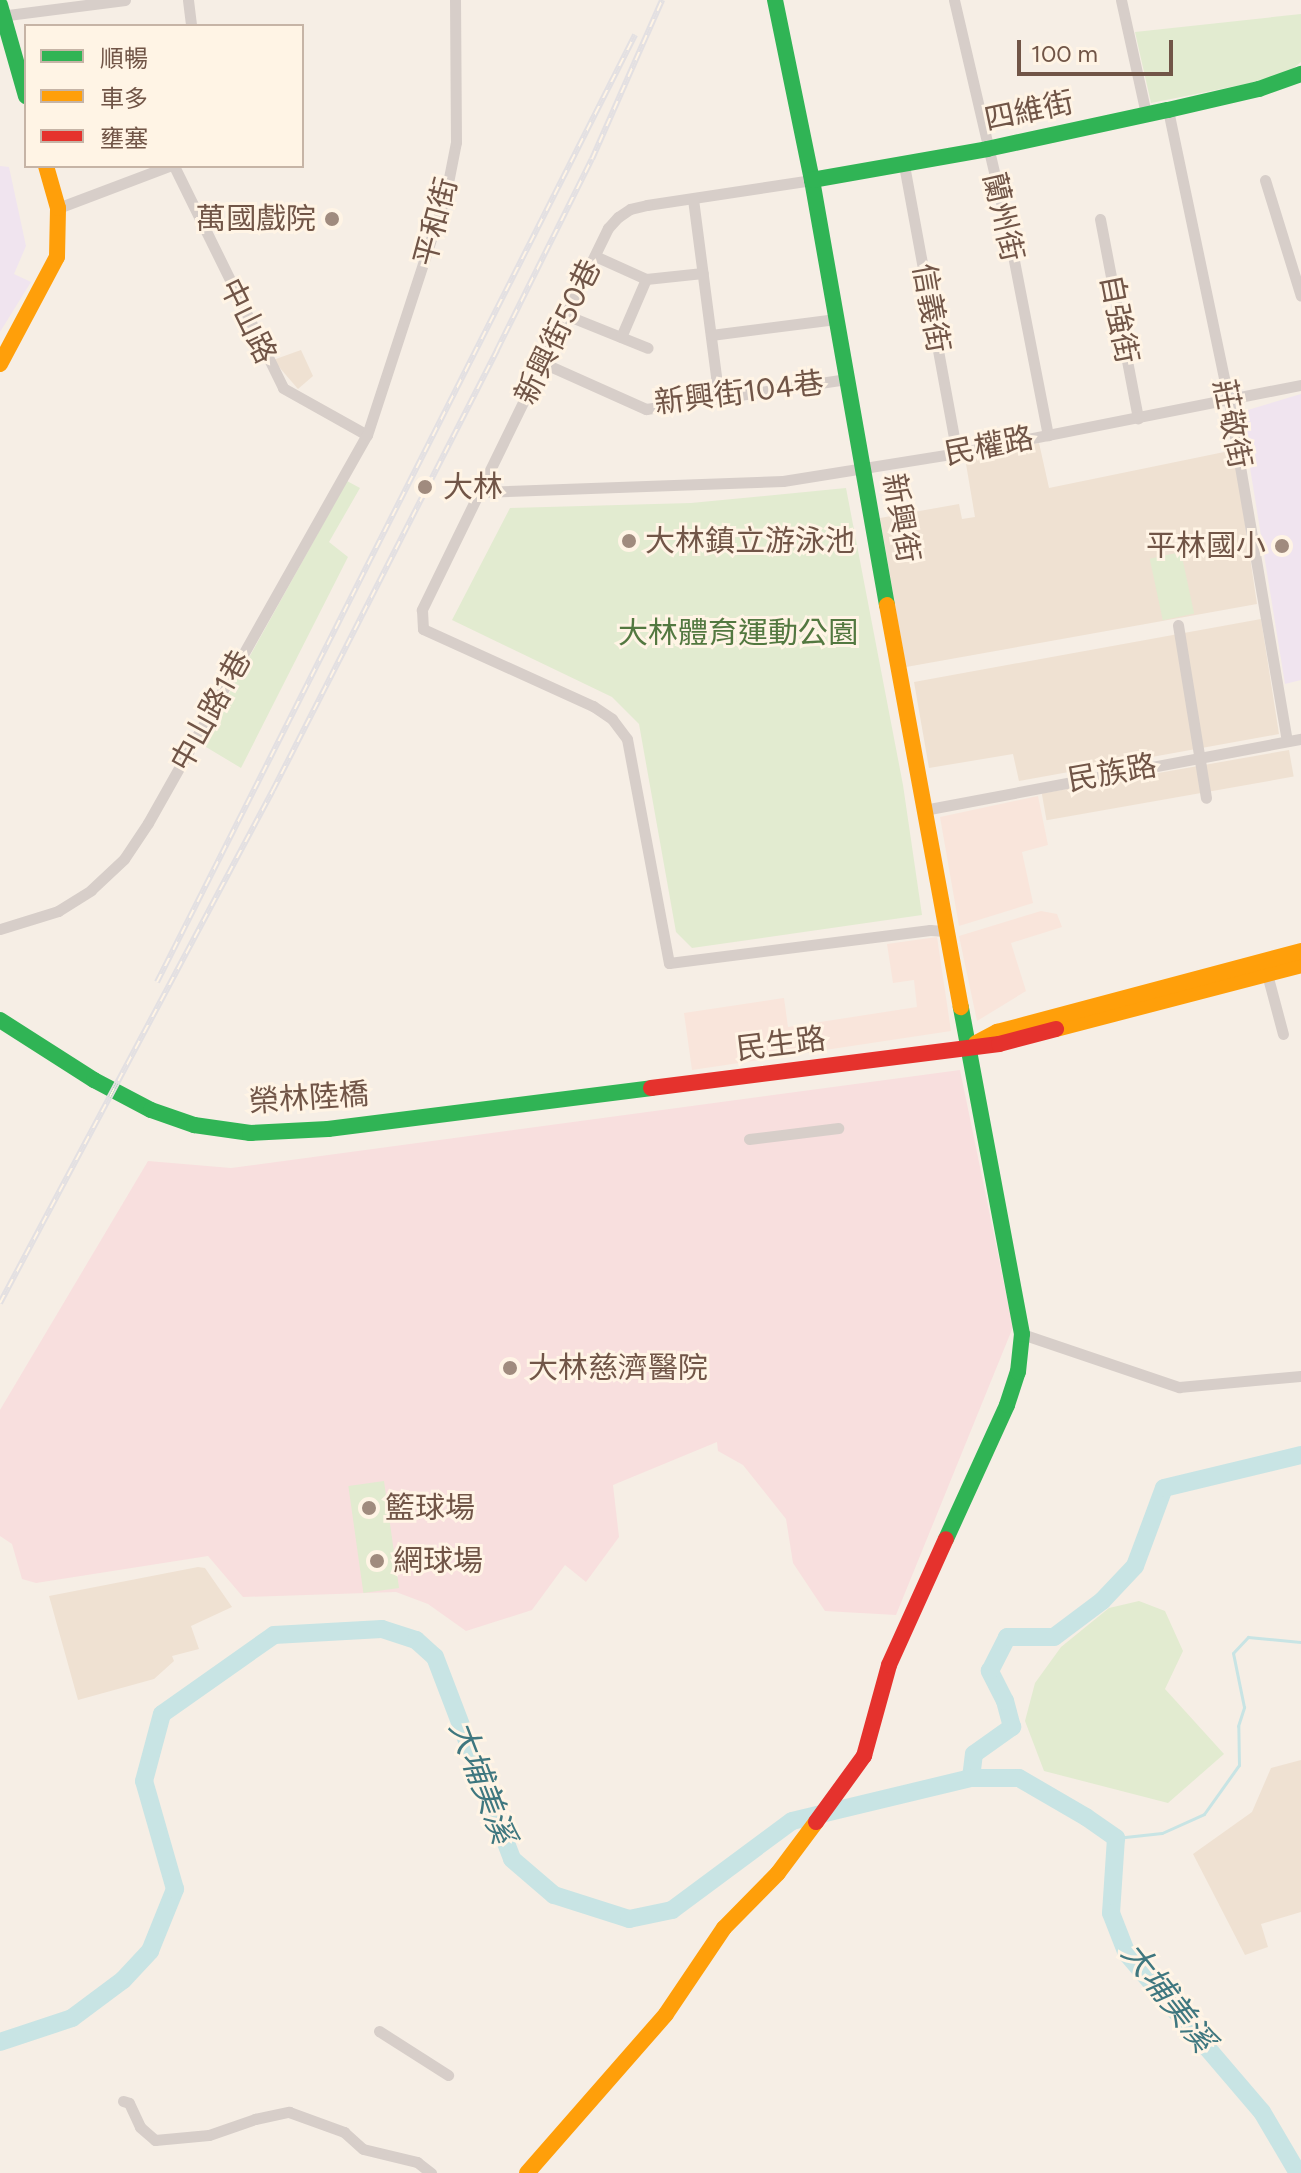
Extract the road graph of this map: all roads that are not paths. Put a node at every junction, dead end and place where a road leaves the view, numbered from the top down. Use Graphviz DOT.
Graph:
graph roads {
  1 [pos="125,0"];
  2 [pos="188,0"];
  3 [pos="455,0"];
  4 [pos="775,0"];
  5 [pos="954,0"];
  6 [pos="1121,0"];
  7 [pos="1,12"];
  8 [pos="191,24"];
  9 [pos="1301,74"];
  10 [pos="24,89"];
  11 [pos="1168,110"];
  12 [pos="1146,114"];
  13 [pos="987,149"];
  14 [pos="904,165"];
  15 [pos="47,168"];
  16 [pos="167,168"];
  17 [pos="173,168"];
  18 [pos="812,180"];
  19 [pos="1265,180"];
  20 [pos="693,199"];
  21 [pos="58,208"];
  22 [pos="1100,219"];
  23 [pos="595,256"];
  24 [pos="703,273"];
  25 [pos="646,279"];
  26 [pos="1301,296"];
  27 [pos="566,315"];
  28 [pos="836,319"];
  29 [pos="711,335"];
  30 [pos="621,337"];
  31 [pos="648,348"];
  32 [pos="543,363"];
  33 [pos="0,364"];
  34 [pos="847,379"];
  35 [pos="1301,385"];
  36 [pos="719,398"];
  37 [pos="1229,402"];
  38 [pos="1138,418"];
  39 [pos="367,435"];
  40 [pos="1048,435"];
  41 [pos="957,453"];
  42 [pos="864,469"];
  43 [pos="481,492"];
  44 [pos="1178,625"];
  45 [pos="1301,739"];
  46 [pos="1287,741"];
  47 [pos="1199,758"];
  48 [pos="1206,798"];
  49 [pos="924,810"];
  50 [pos="0,929"];
  51 [pos="946,931"];
  52 [pos="1301,951"];
  53 [pos="1301,965"];
  54 [pos="1267,974"];
  55 [pos="0,1020"];
  56 [pos="1283,1034"];
  57 [pos="968,1047"];
  58 [pos="601,1094"];
  59 [pos="838,1128"];
  60 [pos="749,1139"];
  61 [pos="1022,1334"];
  62 [pos="1301,1376"];
  63 [pos="379,2031"];
  64 [pos="448,2075"];
  65 [pos="123,2101"];
  66 [pos="431,2173"];
  67 [pos="527,2173"];
  1 -- 7 [label="street"];
  2 -- 8 [label="street"];
  3 -- 39 [label="street, 平和街"];
  4 -- 18 [label="main road, 新興街"];
  5 -- 13 [label="street, 蘭州街"];
  6 -- 12 [label="street"];
  7 -- 10 [label="main road"];
  9 -- 11 [label="main road, 四維街"];
  11 -- 12 [label="main road, 四維街"];
  11 -- 37 [label="street, 莊敬街"];
  12 -- 13 [label="main road, 四維街"];
  13 -- 14 [label="main road, 四維街"];
  13 -- 40 [label="street, 蘭州街"];
  14 -- 18 [label="main road, 四維街"];
  14 -- 41 [label="street, 信義街"];
  15 -- 21 [label="main road"];
  16 -- 21 [label="street"];
  17 -- 39 [label="street, 中山路"];
  18 -- 20 [label="street, 新興街50巷"];
  18 -- 28 [label="main road, 新興街"];
  19 -- 26 [label="street"];
  20 -- 23 [label="street, 新興街50巷"];
  20 -- 24 [label="street"];
  21 -- 33 [label="main road"];
  22 -- 38 [label="street, 自強街"];
  23 -- 25 [label="street"];
  23 -- 27 [label="street, 新興街50巷"];
  24 -- 25 [label="street"];
  24 -- 29 [label="street"];
  25 -- 30 [label="street"];
  27 -- 30 [label="street"];
  27 -- 32 [label="street, 新興街50巷"];
  28 -- 29 [label="street"];
  28 -- 34 [label="main road, 新興街"];
  29 -- 36 [label="street"];
  30 -- 31 [label="street"];
  32 -- 36 [label="street, 新興街104巷"];
  32 -- 43 [label="street, 新興街50巷"];
  34 -- 36 [label="street, 新興街104巷"];
  34 -- 42 [label="main road, 新興街"];
  35 -- 37 [label="street, 民權路"];
  37 -- 38 [label="street, 民權路"];
  37 -- 46 [label="street, 莊敬街"];
  38 -- 40 [label="street, 民權路"];
  39 -- 50 [label="street, 中山路1巷"];
  40 -- 41 [label="street, 民權路"];
  41 -- 42 [label="street, 民權路"];
  42 -- 43 [label="street, 民權路"];
  42 -- 49 [label="main road, 新興街"];
  43 -- 51 [label="street, 新興街50巷"];
  44 -- 47 [label="street"];
  45 -- 46 [label="street, 民族路"];
  46 -- 47 [label="street, 民族路"];
  47 -- 48 [label="street"];
  47 -- 49 [label="street, 民族路"];
  49 -- 51 [label="main road, 新興街"];
  51 -- 57 [label="main road, 新興街"];
  52 -- 57 [label="main road, 民生路"];
  53 -- 54 [label="main road, 民生路"];
  54 -- 56 [label="street"];
  54 -- 57 [label="main road, 民生路"];
  55 -- 58 [label="main road, 榮林陸橋"];
  57 -- 58 [label="main road, 民生路"];
  57 -- 61 [label="main road, 新興街"];
  59 -- 60 [label="street"];
  61 -- 62 [label="street"];
  61 -- 67 [label="main road, 新興街"];
  63 -- 64 [label="street"];
  65 -- 66 [label="street"];
}
